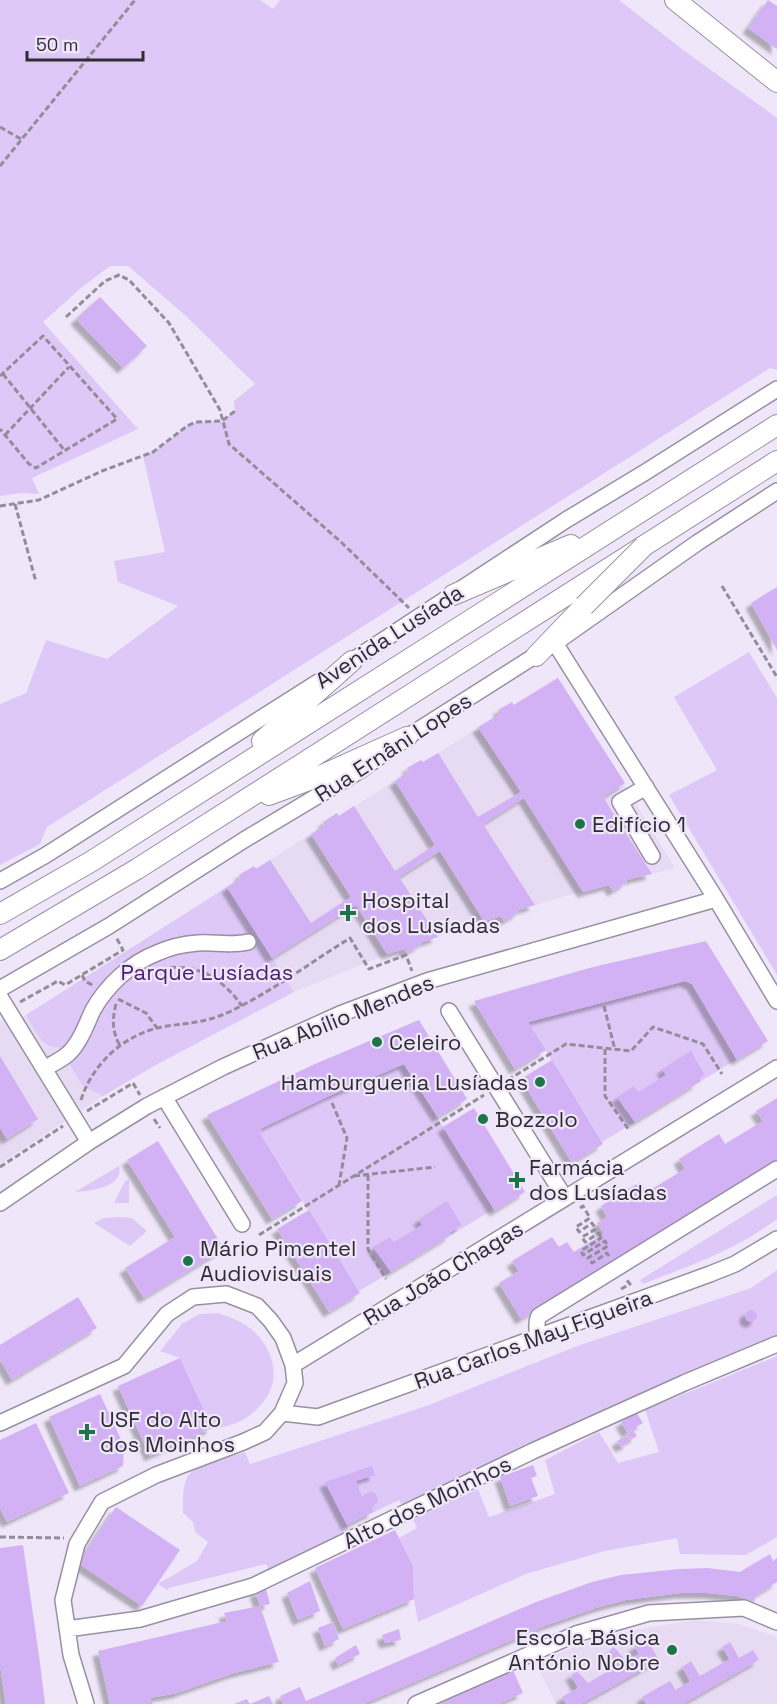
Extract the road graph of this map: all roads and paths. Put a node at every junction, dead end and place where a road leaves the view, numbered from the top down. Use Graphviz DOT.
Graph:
graph roads {
  1 [pos="675,0"];
  2 [pos="133,1"];
  3 [pos="777,81"];
  4 [pos="0,127"];
  5 [pos="21,139"];
  6 [pos="0,166"];
  7 [pos="66,317"];
  8 [pos="70,366"];
  9 [pos="1,375"];
  10 [pos="777,389"];
  11 [pos="30,408"];
  12 [pos="235,411"];
  13 [pos="222,421"];
  14 [pos="777,425"];
  15 [pos="0,429"];
  16 [pos="5,435"];
  17 [pos="65,451"];
  18 [pos="777,461"];
  19 [pos="777,491"];
  20 [pos="15,504"];
  21 [pos="0,506"];
  22 [pos="552,561"];
  23 [pos="36,582"];
  24 [pos="722,586"];
  25 [pos="453,595"];
  26 [pos="578,599"];
  27 [pos="418,618"];
  28 [pos="555,643"];
  29 [pos="536,656"];
  30 [pos="352,661"];
  31 [pos="777,677"];
  32 [pos="407,737"];
  33 [pos="209,786"];
  34 [pos="646,786"];
  35 [pos="232,809"];
  36 [pos="652,856"];
  37 [pos="0,881"];
  38 [pos="716,899"];
  39 [pos="0,914"];
  40 [pos="109,926"];
  41 [pos="248,942"];
  42 [pos="0,950"];
  43 [pos="157,970"];
  44 [pos="412,971"];
  45 [pos="0,989"];
  46 [pos="122,993"];
  47 [pos="117,999"];
  48 [pos="777,1001"];
  49 [pos="4,1003"];
  50 [pos="242,1006"];
  51 [pos="604,1006"];
  52 [pos="449,1011"];
  53 [pos="157,1028"];
  54 [pos="120,1046"];
  55 [pos="605,1049"];
  56 [pos="615,1050"];
  57 [pos="777,1068"];
  58 [pos="44,1069"];
  59 [pos="722,1074"];
  60 [pos="496,1087"];
  61 [pos="164,1097"];
  62 [pos="332,1103"];
  63 [pos="75,1119"];
  64 [pos="629,1130"];
  65 [pos="89,1142"];
  66 [pos="0,1167"];
  67 [pos="435,1167"];
  68 [pos="777,1169"];
  69 [pos="368,1174"];
  70 [pos="352,1176"];
  71 [pos="339,1185"];
  72 [pos="560,1190"];
  73 [pos="0,1203"];
  74 [pos="573,1212"];
  75 [pos="242,1224"];
  76 [pos="259,1235"];
  77 [pos="777,1239"];
  78 [pos="613,1263"];
  79 [pos="386,1279"];
  80 [pos="537,1338"];
  81 [pos="777,1344"];
  82 [pos="293,1365"];
  83 [pos="282,1413"];
  84 [pos="0,1423"];
  85 [pos="0,1537"];
  86 [pos="81,1539"];
  87 [pos="777,1622"];
  88 [pos="68,1629"];
  89 [pos="86,1704"];
  90 [pos="416,1704"];
  1 -- 3 [label="main road"];
  2 -- 5 [label="path"];
  4 -- 5 [label="path"];
  5 -- 6 [label="path"];
  7 -- 13 [label="path"];
  8 -- 9 [label="path"];
  8 -- 11 [label="path"];
  8 -- 17 [label="path"];
  9 -- 11 [label="path"];
  10 -- 25 [label="street, Avenida Lusíada"];
  11 -- 16 [label="path"];
  11 -- 17 [label="path"];
  12 -- 13 [label="path"];
  13 -- 20 [label="path"];
  13 -- 27 [label="path"];
  14 -- 22 [label="main road, Avenida Lusíada"];
  15 -- 16 [label="path"];
  16 -- 17 [label="path"];
  18 -- 26 [label="main road, bridge"];
  19 -- 28 [label="street, Rua Ernâni Lopes"];
  20 -- 21 [label="path"];
  20 -- 23 [label="path"];
  22 -- 25 [label="main road"];
  22 -- 33 [label="main road, Avenida Lusíada"];
  24 -- 31 [label="path"];
  25 -- 27 [label="street, Avenida Lusíada"];
  26 -- 29 [label="main road"];
  26 -- 35 [label="main road"];
  27 -- 30 [label="street, Avenida Lusíada"];
  28 -- 29 [label="street, Rua Ernâni Lopes"];
  28 -- 34 [label="street"];
  29 -- 32 [label="street, Rua Ernâni Lopes"];
  30 -- 33 [label="main road"];
  30 -- 37 [label="street, Avenida Lusíada"];
  32 -- 35 [label="main road"];
  32 -- 40 [label="street, Rua Ernâni Lopes"];
  33 -- 39 [label="main road, Avenida Lusíada"];
  34 -- 36 [label="street"];
  34 -- 38 [label="street"];
  35 -- 42 [label="main road"];
  38 -- 48 [label="street"];
  38 -- 61 [label="street, Rua Abílio Mendes"];
  40 -- 45 [label="street, Rua Ernâni Lopes"];
  40 -- 49 [label="path"];
  41 -- 58 [label="street"];
  43 -- 50 [label="path"];
  44 -- 50 [label="path"];
  46 -- 47 [label="path"];
  47 -- 53 [label="path"];
  47 -- 54 [label="path"];
  49 -- 58 [label="street"];
  50 -- 53 [label="path"];
  51 -- 56 [label="path"];
  52 -- 60 [label="street"];
  53 -- 54 [label="path"];
  54 -- 63 [label="path"];
  55 -- 56 [label="path"];
  55 -- 60 [label="path"];
  55 -- 64 [label="path"];
  56 -- 59 [label="path"];
  57 -- 82 [label="street, Rua João Chagas"];
  58 -- 63 [label="street"];
  60 -- 70 [label="path"];
  60 -- 72 [label="street"];
  61 -- 65 [label="street, Rua Abílio Mendes"];
  61 -- 75 [label="street"];
  62 -- 71 [label="path"];
  63 -- 65 [label="street"];
  63 -- 66 [label="path"];
  65 -- 73 [label="street, Rua Abílio Mendes"];
  67 -- 69 [label="path"];
  68 -- 80 [label="street"];
  69 -- 70 [label="path"];
  69 -- 79 [label="path"];
  70 -- 71 [label="path"];
  71 -- 76 [label="path"];
  74 -- 78 [label="path"];
  77 -- 80 [label="street, Rua Carlos May Figueira"];
  80 -- 83 [label="street, Rua Carlos May Figueira"];
  81 -- 88 [label="street, Alto dos Moinhos"];
  82 -- 83 [label="street"];
  82 -- 84 [label="street"];
  83 -- 86 [label="street"];
  85 -- 86 [label="path"];
  86 -- 88 [label="street"];
  87 -- 90 [label="street"];
  88 -- 89 [label="street"];
}
